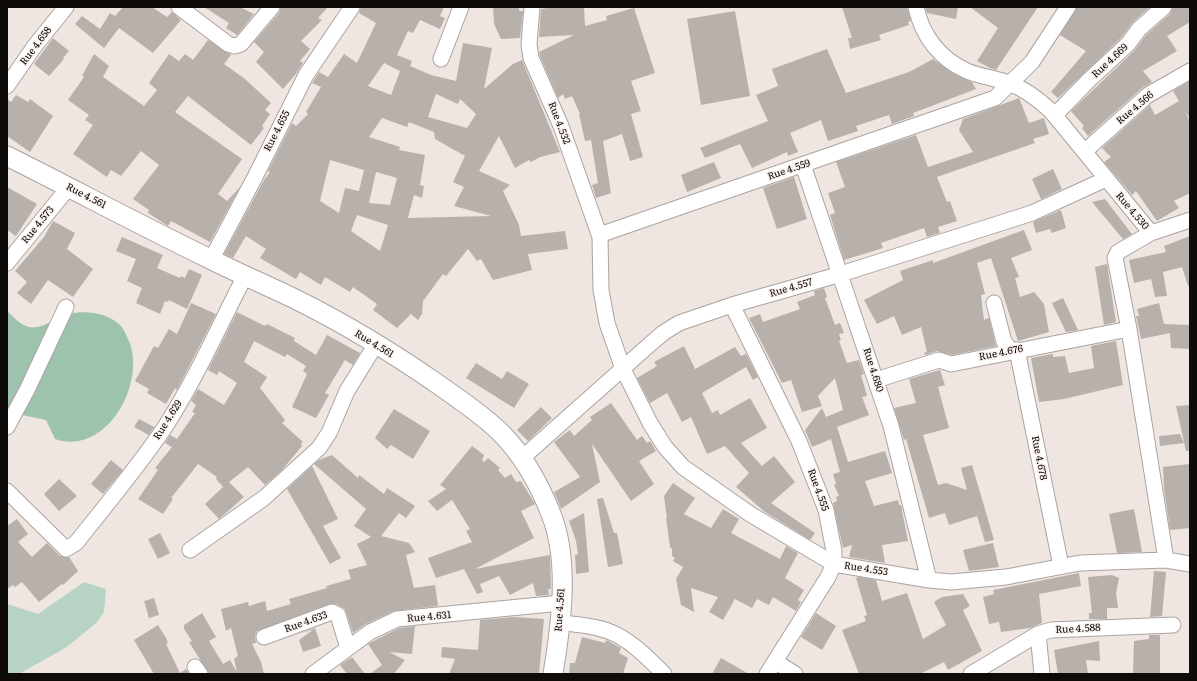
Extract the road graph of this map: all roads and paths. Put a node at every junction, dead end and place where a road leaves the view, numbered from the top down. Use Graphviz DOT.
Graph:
graph roads {
  1 [pos="66,7"];
  2 [pos="178,7"];
  3 [pos="272,7"];
  4 [pos="352,7"];
  5 [pos="461,7"];
  6 [pos="532,7"];
  7 [pos="916,7"];
  8 [pos="1068,7"];
  9 [pos="1164,7"];
  10 [pos="441,59"];
  11 [pos="1190,71"];
  12 [pos="1011,84"];
  13 [pos="7,86"];
  14 [pos="1055,115"];
  15 [pos="1085,151"];
  16 [pos="7,156"];
  17 [pos="803,165"];
  18 [pos="1103,181"];
  19 [pos="69,187"];
  20 [pos="1190,220"];
  21 [pos="1151,233"];
  22 [pos="600,237"];
  23 [pos="211,260"];
  24 [pos="7,263"];
  25 [pos="841,274"];
  26 [pos="245,276"];
  27 [pos="994,303"];
  28 [pos="732,305"];
  29 [pos="66,307"];
  30 [pos="1129,329"];
  31 [pos="376,344"];
  32 [pos="1017,350"];
  33 [pos="623,369"];
  34 [pos="876,380"];
  35 [pos="7,427"];
  36 [pos="521,459"];
  37 [pos="7,491"];
  38 [pos="190,550"];
  39 [pos="1166,560"];
  40 [pos="834,564"];
  41 [pos="1190,564"];
  42 [pos="1061,566"];
  43 [pos="929,580"];
  44 [pos="561,603"];
  45 [pos="560,622"];
  46 [pos="1173,625"];
  47 [pos="1038,634"];
  48 [pos="264,637"];
  49 [pos="348,648"];
  50 [pos="772,668"];
  51 [pos="313,674"];
  52 [pos="553,674"];
  53 [pos="664,674"];
  54 [pos="795,674"];
  55 [pos="971,674"];
  56 [pos="1042,674"];
  1 -- 13 [label="street, Rue 4.658"];
  2 -- 3 [label="street"];
  4 -- 23 [label="street, Rue 4.655"];
  5 -- 10 [label="street"];
  6 -- 22 [label="street, Rue 4.532"];
  7 -- 12 [label="street, Rue 4.530"];
  8 -- 12 [label="street, Rue 4.559"];
  9 -- 14 [label="street, Rue 4.669"];
  11 -- 15 [label="street, Rue 4.566"];
  12 -- 14 [label="street, Rue 4.530"];
  12 -- 17 [label="street, Rue 4.559"];
  14 -- 15 [label="street, Rue 4.530"];
  15 -- 18 [label="street, Rue 4.530"];
  16 -- 19 [label="main road, Rue 4.561"];
  17 -- 22 [label="street, Rue 4.559"];
  17 -- 25 [label="street, Rue 4.680"];
  18 -- 21 [label="street, Rue 4.530"];
  18 -- 25 [label="street, Rue 4.557"];
  19 -- 23 [label="main road, Rue 4.561"];
  19 -- 24 [label="street, Rue 4.573"];
  20 -- 21 [label="street"];
  21 -- 30 [label="street, Rue 4.530"];
  22 -- 33 [label="street"];
  23 -- 26 [label="main road, Rue 4.561"];
  25 -- 28 [label="street, Rue 4.557"];
  25 -- 34 [label="street, Rue 4.680"];
  26 -- 31 [label="main road, Rue 4.561"];
  26 -- 37 [label="street, Rue 4.629"];
  27 -- 32 [label="street"];
  28 -- 33 [label="street, Rue 4.557"];
  28 -- 40 [label="street, Rue 4.555"];
  29 -- 35 [label="street"];
  30 -- 32 [label="street, Rue 4.676"];
  30 -- 39 [label="street, Rue 4.530"];
  31 -- 36 [label="main road, Rue 4.561"];
  31 -- 38 [label="street"];
  32 -- 34 [label="street, Rue 4.676"];
  32 -- 42 [label="street, Rue 4.678"];
  33 -- 36 [label="street, Rue 4.557"];
  33 -- 40 [label="street, Rue 4.553"];
  34 -- 43 [label="street, Rue 4.680"];
  36 -- 44 [label="main road, Rue 4.561"];
  39 -- 41 [label="street, Rue 4.553"];
  39 -- 42 [label="street, Rue 4.553"];
  40 -- 43 [label="street, Rue 4.553"];
  40 -- 50 [label="street"];
  42 -- 43 [label="street, Rue 4.553"];
  44 -- 45 [label="main road, Rue 4.561"];
  44 -- 49 [label="street, Rue 4.631"];
  45 -- 52 [label="main road, Rue 4.561"];
  45 -- 53 [label="street"];
  46 -- 47 [label="street, Rue 4.588"];
  47 -- 55 [label="street, Rue 4.588"];
  47 -- 56 [label="street"];
  48 -- 49 [label="street, Rue 4.633"];
  49 -- 51 [label="street, Rue 4.631"];
  50 -- 54 [label="street"];
}
